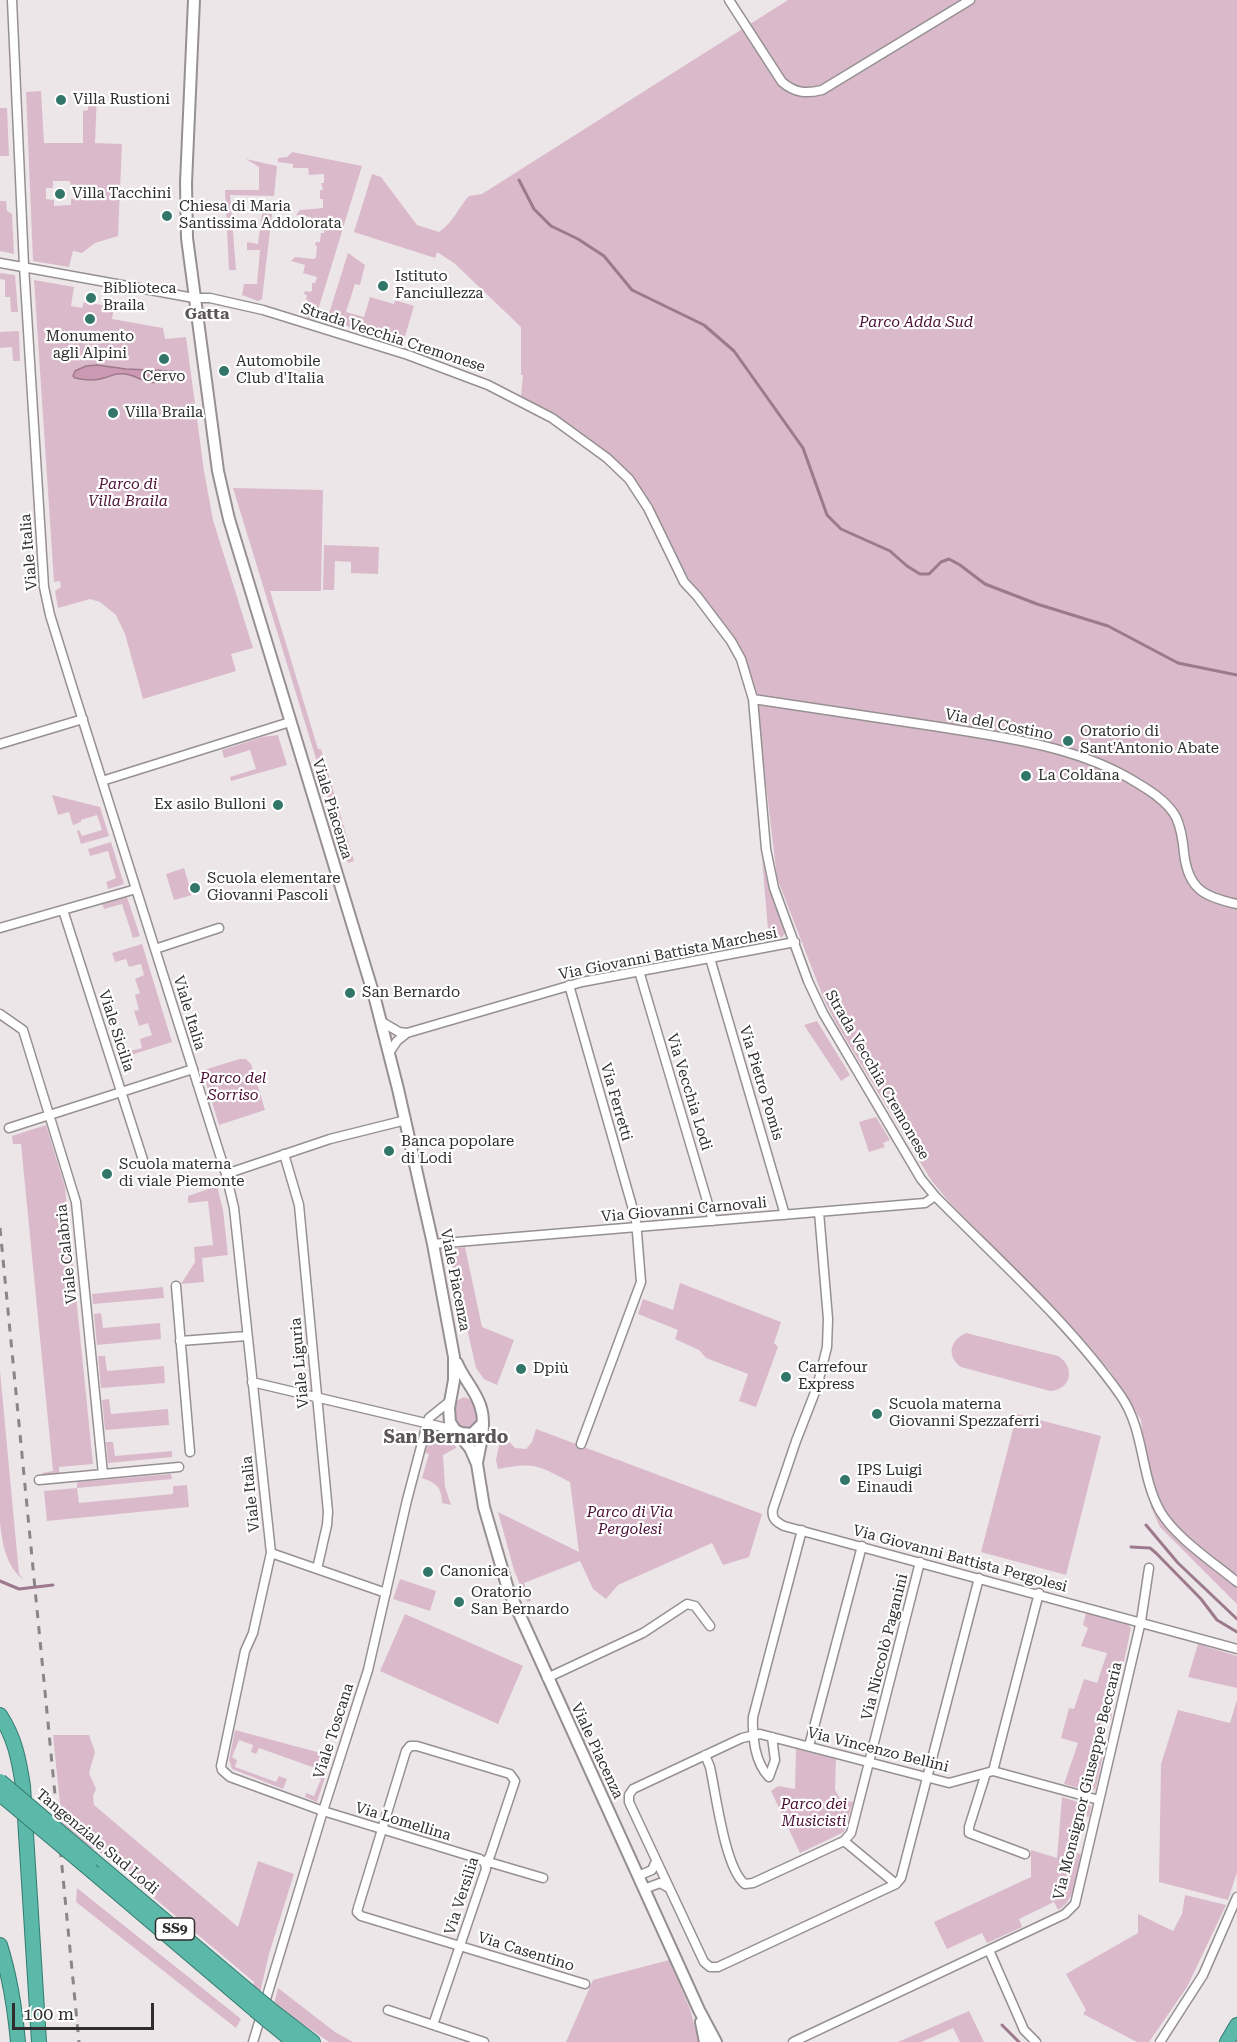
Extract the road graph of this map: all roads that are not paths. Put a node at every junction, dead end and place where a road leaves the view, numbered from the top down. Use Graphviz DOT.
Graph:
graph roads {
  1 [pos="12,0"];
  2 [pos="194,0"];
  3 [pos="729,0"];
  4 [pos="970,0"];
  5 [pos="0,262"];
  6 [pos="24,266"];
  7 [pos="194,298"];
  8 [pos="753,699"];
  9 [pos="83,719"];
  10 [pos="290,722"];
  11 [pos="0,744"];
  12 [pos="102,781"];
  13 [pos="136,889"];
  14 [pos="1237,904"];
  15 [pos="63,910"];
  16 [pos="0,928"];
  17 [pos="219,928"];
  18 [pos="795,942"];
  19 [pos="155,949"];
  20 [pos="710,958"];
  21 [pos="639,971"];
  22 [pos="569,985"];
  23 [pos="0,1014"];
  24 [pos="382,1022"];
  25 [pos="407,1033"];
  26 [pos="389,1053"];
  27 [pos="193,1069"];
  28 [pos="121,1092"];
  29 [pos="50,1114"];
  30 [pos="406,1120"];
  31 [pos="9,1128"];
  32 [pos="284,1155"];
  33 [pos="143,1161"];
  34 [pos="226,1174"];
  35 [pos="935,1196"];
  36 [pos="819,1212"];
  37 [pos="785,1215"];
  38 [pos="713,1221"];
  39 [pos="637,1227"];
  40 [pos="433,1244"];
  41 [pos="176,1286"];
  42 [pos="247,1336"];
  43 [pos="180,1341"];
  44 [pos="454,1357"];
  45 [pos="252,1382"];
  46 [pos="474,1394"];
  47 [pos="317,1398"];
  48 [pos="450,1401"];
  49 [pos="427,1424"];
  50 [pos="482,1424"];
  51 [pos="455,1430"];
  52 [pos="581,1444"];
  53 [pos="190,1452"];
  54 [pos="477,1464"];
  55 [pos="179,1467"];
  56 [pos="103,1474"];
  57 [pos="39,1480"];
  58 [pos="802,1530"];
  59 [pos="861,1546"];
  60 [pos="271,1553"];
  61 [pos="920,1562"];
  62 [pos="1149,1568"];
  63 [pos="317,1569"];
  64 [pos="980,1578"];
  65 [pos="1237,1582"];
  66 [pos="386,1593"];
  67 [pos="1039,1593"];
  68 [pos="1140,1621"];
  69 [pos="710,1626"];
  70 [pos="1237,1649"];
  71 [pos="547,1678"];
  72 [pos="0,1715"];
  73 [pos="753,1735"];
  74 [pos="772,1737"];
  75 [pos="809,1746"];
  76 [pos="705,1755"];
  77 [pos="870,1763"];
  78 [pos="989,1772"];
  79 [pos="928,1778"];
  80 [pos="0,1781"];
  81 [pos="0,1794"];
  82 [pos="1099,1800"];
  83 [pos="323,1811"];
  84 [pos="382,1830"];
  85 [pos="843,1841"];
  86 [pos="1025,1854"];
  87 [pos="656,1861"];
  88 [pos="485,1863"];
  89 [pos="93,1866"];
  90 [pos="638,1876"];
  91 [pos="543,1878"];
  92 [pos="896,1884"];
  93 [pos="669,1888"];
  94 [pos="644,1889"];
  95 [pos="1237,1897"];
  96 [pos="0,1945"];
  97 [pos="460,1946"];
  98 [pos="989,1950"];
  99 [pos="585,1984"];
  100 [pos="388,2010"];
  101 [pos="699,2010"];
  102 [pos="269,2015"];
  103 [pos="434,2025"];
  104 [pos="1237,2025"];
  105 [pos="18,2042"];
  106 [pos="39,2042"];
  107 [pos="253,2042"];
  108 [pos="294,2042"];
  109 [pos="313,2042"];
  110 [pos="484,2042"];
  111 [pos="705,2042"];
  112 [pos="716,2042"];
  113 [pos="793,2042"];
  114 [pos="1036,2042"];
  115 [pos="1160,2042"];
  116 [pos="1227,2042"];
  1 -- 6 [label="street, Viale Italia"];
  2 -- 7 [label="street, Viale Piacenza"];
  3 -- 4 [label="street"];
  5 -- 6 [label="street, Strada Vecchia Cremonese"];
  6 -- 7 [label="street, Strada Vecchia Cremonese"];
  6 -- 9 [label="street, Viale Italia"];
  7 -- 8 [label="street, Strada Vecchia Cremonese"];
  7 -- 10 [label="street, Viale Piacenza"];
  8 -- 14 [label="street, Via del Costino"];
  8 -- 18 [label="street, Strada Vecchia Cremonese"];
  9 -- 11 [label="street"];
  9 -- 12 [label="street, Viale Italia"];
  10 -- 12 [label="street"];
  10 -- 24 [label="street, Viale Piacenza"];
  12 -- 13 [label="street, Viale Italia"];
  13 -- 15 [label="street"];
  13 -- 19 [label="street, Viale Italia"];
  15 -- 16 [label="street"];
  15 -- 28 [label="street, Viale Sicilia"];
  17 -- 19 [label="street"];
  18 -- 20 [label="street, Via Giovanni Battista Marchesi"];
  18 -- 35 [label="street, Strada Vecchia Cremonese"];
  19 -- 27 [label="street, Viale Italia"];
  20 -- 21 [label="street, Via Giovanni Battista Marchesi"];
  20 -- 37 [label="street, Via Pietro Pomis"];
  21 -- 22 [label="street, Via Giovanni Battista Marchesi"];
  21 -- 38 [label="street, Via Vecchia Lodi"];
  22 -- 25 [label="street, Via Giovanni Battista Marchesi"];
  22 -- 39 [label="street, Via Ferretti"];
  23 -- 29 [label="street, Viale Calabria"];
  24 -- 25 [label="street"];
  24 -- 26 [label="street, Viale Piacenza"];
  25 -- 26 [label="street"];
  26 -- 30 [label="street, Viale Piacenza"];
  27 -- 28 [label="street"];
  27 -- 34 [label="street, Viale Italia"];
  28 -- 29 [label="street"];
  28 -- 33 [label="street, Viale Sicilia"];
  29 -- 31 [label="street"];
  29 -- 56 [label="street, Viale Calabria"];
  30 -- 32 [label="street"];
  30 -- 40 [label="street, Viale Piacenza"];
  32 -- 34 [label="street"];
  32 -- 47 [label="street, Viale Liguria"];
  34 -- 42 [label="street, Viale Italia"];
  35 -- 36 [label="street, Via Giovanni Carnovali"];
  35 -- 65 [label="street, Strada Vecchia Cremonese"];
  36 -- 37 [label="street, Via Giovanni Carnovali"];
  36 -- 58 [label="street, Via Giovanni Battista Pergolesi"];
  37 -- 38 [label="street, Via Giovanni Carnovali"];
  38 -- 39 [label="street, Via Giovanni Carnovali"];
  39 -- 40 [label="street, Via Giovanni Carnovali"];
  39 -- 52 [label="street, Via Ferretti"];
  40 -- 44 [label="street, Viale Piacenza"];
  41 -- 43 [label="street"];
  42 -- 43 [label="street"];
  42 -- 45 [label="street, Viale Italia"];
  43 -- 53 [label="street"];
  44 -- 46 [label="street, Viale Piacenza"];
  44 -- 48 [label="street, Viale Piacenza"];
  45 -- 47 [label="street"];
  45 -- 60 [label="street, Viale Italia"];
  46 -- 48 [label="street"];
  46 -- 50 [label="street"];
  47 -- 49 [label="street"];
  47 -- 63 [label="street, Viale Liguria"];
  48 -- 49 [label="street"];
  48 -- 51 [label="street"];
  49 -- 51 [label="street"];
  49 -- 66 [label="street, Viale Toscana"];
  50 -- 51 [label="street"];
  50 -- 54 [label="street, Viale Piacenza"];
  51 -- 54 [label="street, Viale Piacenza"];
  54 -- 71 [label="street, Viale Piacenza"];
  55 -- 56 [label="street"];
  56 -- 57 [label="street"];
  58 -- 59 [label="street, Via Giovanni Battista Pergolesi"];
  58 -- 73 [label="street"];
  59 -- 61 [label="street, Via Giovanni Battista Pergolesi"];
  59 -- 75 [label="street"];
  60 -- 63 [label="street"];
  60 -- 83 [label="street, Viale Italia"];
  61 -- 64 [label="street, Via Giovanni Battista Pergolesi"];
  61 -- 77 [label="street, Via Niccolò Paganini"];
  62 -- 68 [label="street, Via Monsignor Giuseppe Beccaria"];
  63 -- 66 [label="street"];
  64 -- 67 [label="street, Via Giovanni Battista Pergolesi"];
  64 -- 79 [label="street"];
  66 -- 83 [label="street, Viale Toscana"];
  67 -- 68 [label="street, Via Giovanni Battista Pergolesi"];
  67 -- 78 [label="street"];
  68 -- 70 [label="street, Via Giovanni Battista Pergolesi"];
  68 -- 82 [label="street, Via Monsignor Giuseppe Beccaria"];
  69 -- 71 [label="street"];
  71 -- 90 [label="street, Viale Piacenza"];
  72 -- 106 [label="highway"];
  73 -- 74 [label="street, Via Vincenzo Bellini"];
  73 -- 74 [label="street"];
  73 -- 76 [label="street"];
  74 -- 75 [label="street, Via Vincenzo Bellini"];
  75 -- 77 [label="street, Via Vincenzo Bellini"];
  76 -- 85 [label="street"];
  76 -- 87 [label="street"];
  77 -- 79 [label="street, Via Vincenzo Bellini"];
  77 -- 85 [label="street, Via Niccolò Paganini"];
  78 -- 79 [label="street, Via Vincenzo Bellini"];
  78 -- 82 [label="street"];
  78 -- 86 [label="street"];
  79 -- 92 [label="street"];
  80 -- 89 [label="highway, Tangenziale Sud Lodi, bridge"];
  81 -- 89 [label="highway, Tangenziale Sud Lodi, bridge"];
  82 -- 98 [label="street, Via Monsignor Giuseppe Beccaria"];
  83 -- 84 [label="street, Via Lomellina"];
  83 -- 107 [label="street, Viale Toscana"];
  84 -- 88 [label="street, Via Lomellina"];
  84 -- 88 [label="street, Via Versilia"];
  84 -- 97 [label="street, Via Casentino"];
  85 -- 92 [label="street"];
  87 -- 90 [label="street"];
  87 -- 93 [label="street"];
  88 -- 91 [label="street, Via Lomellina"];
  88 -- 97 [label="street, Via Versilia"];
  89 -- 102 [label="highway, Tangenziale Sud Lodi, bridge"];
  90 -- 94 [label="street, Viale Piacenza"];
  92 -- 93 [label="street"];
  93 -- 94 [label="street"];
  94 -- 101 [label="street, Viale Piacenza"];
  95 -- 115 [label="street"];
  96 -- 105 [label="highway"];
  97 -- 99 [label="street, Via Casentino"];
  97 -- 103 [label="street, Via Versilia"];
  98 -- 113 [label="street, Via Monsignor Giuseppe Beccaria"];
  98 -- 114 [label="street"];
  100 -- 103 [label="street"];
  101 -- 111 [label="street, Viale Piacenza"];
  101 -- 112 [label="street, Viale Piacenza"];
  102 -- 108 [label="highway, Tangenziale Sud Lodi"];
  102 -- 109 [label="highway, Tangenziale Sud Lodi"];
  103 -- 110 [label="street"];
  104 -- 116 [label="highway"];
}
